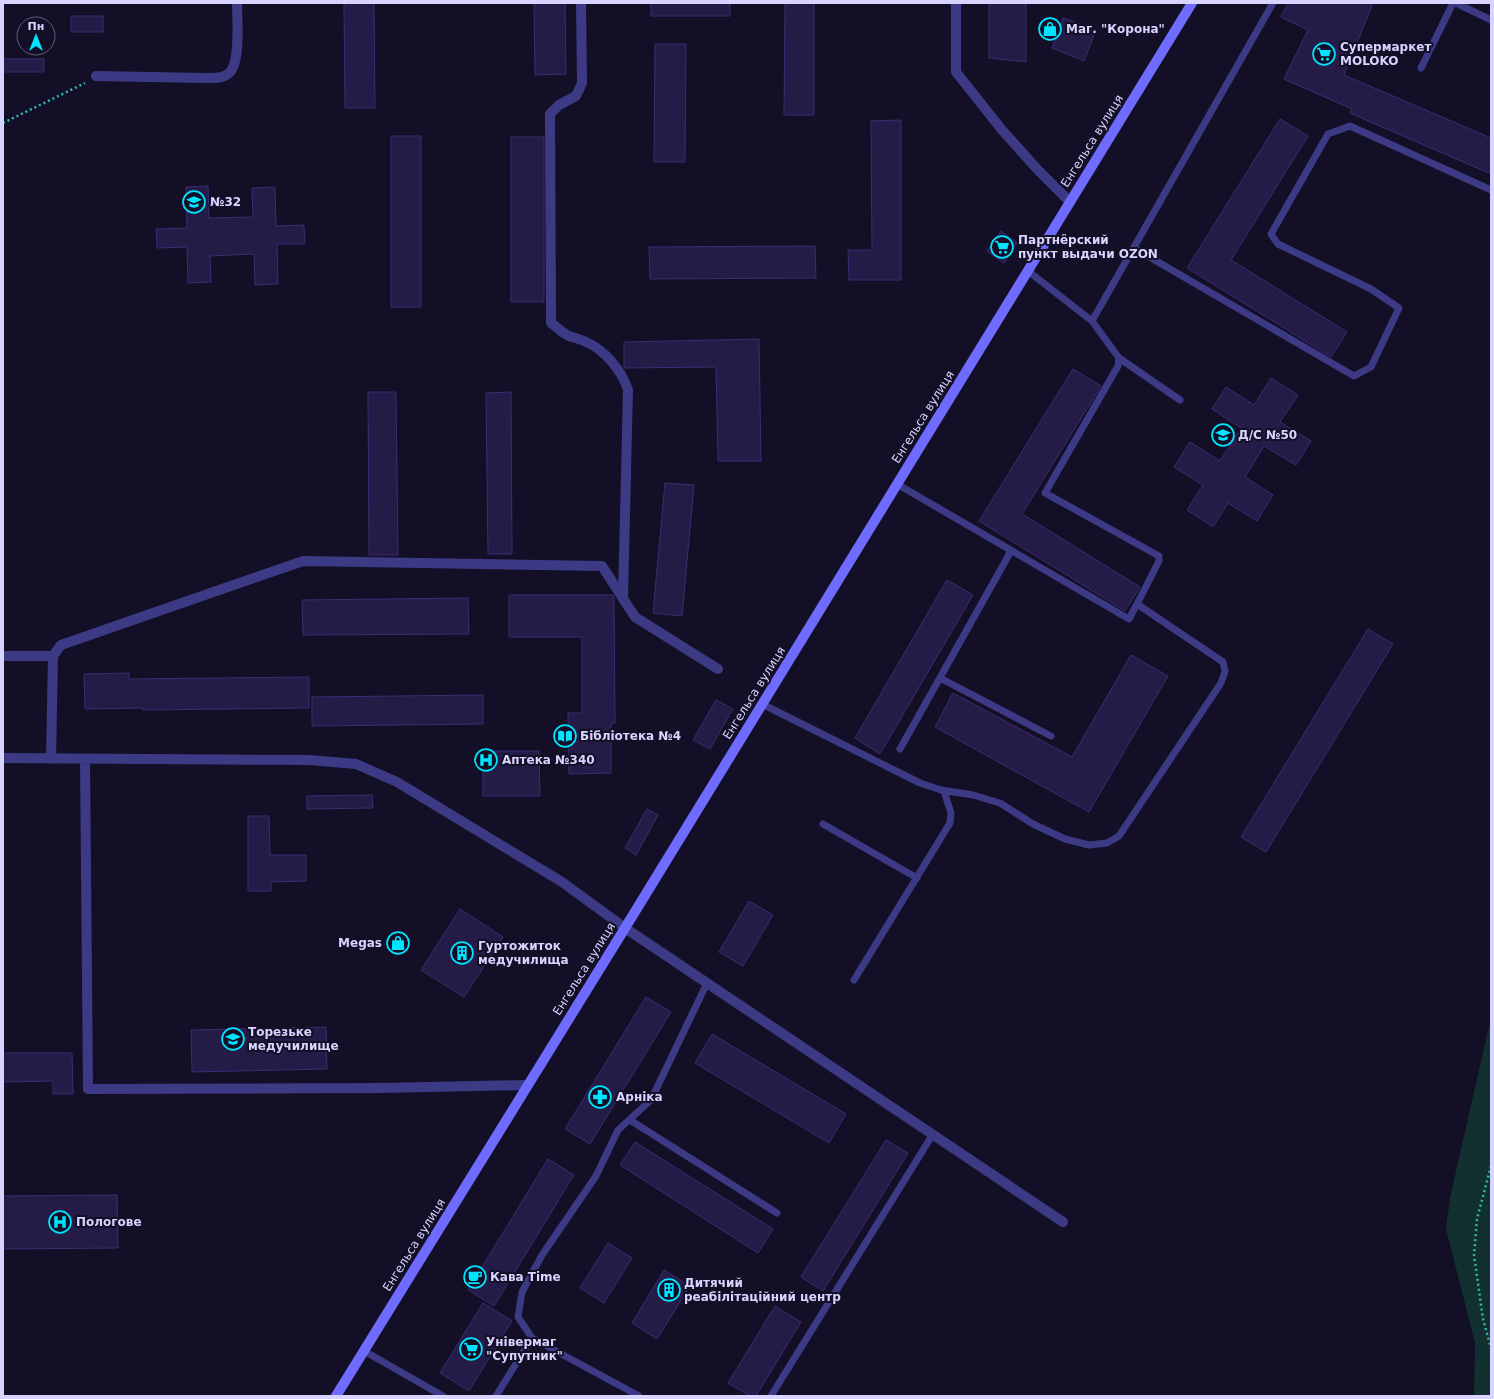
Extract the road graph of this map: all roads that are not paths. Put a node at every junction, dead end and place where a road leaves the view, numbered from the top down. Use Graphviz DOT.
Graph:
graph roads {
  1 [pos="237,3"];
  2 [pos="581,3"];
  3 [pos="956,3"];
  4 [pos="1192,3"];
  5 [pos="1273,3"];
  6 [pos="1453,3"];
  7 [pos="1456,3"];
  8 [pos="1491,20"];
  9 [pos="1421,68"];
  10 [pos="96,76"];
  11 [pos="1491,190"];
  12 [pos="1070,202"];
  13 [pos="1134,248"];
  14 [pos="1028,270"];
  15 [pos="1092,322"];
  16 [pos="1119,358"];
  17 [pos="1180,400"];
  18 [pos="897,484"];
  19 [pos="1011,551"];
  20 [pos="623,598"];
  21 [pos="1137,604"];
  22 [pos="3,656"];
  23 [pos="53,656"];
  24 [pos="718,669"];
  25 [pos="940,678"];
  26 [pos="762,704"];
  27 [pos="1051,736"];
  28 [pos="900,749"];
  29 [pos="3,758"];
  30 [pos="51,759"];
  31 [pos="85,759"];
  32 [pos="944,791"];
  33 [pos="823,824"];
  34 [pos="917,878"];
  35 [pos="625,928"];
  36 [pos="854,980"];
  37 [pos="707,983"];
  38 [pos="528,1085"];
  39 [pos="630,1120"];
  40 [pos="933,1134"];
  41 [pos="777,1213"];
  42 [pos="1063,1222"];
  43 [pos="532,1338"];
  44 [pos="364,1351"];
  45 [pos="336,1396"];
  46 [pos="443,1396"];
  47 [pos="496,1396"];
  48 [pos="639,1396"];
  49 [pos="771,1396"];
  1 -- 10 [label="street"];
  2 -- 20 [label="street"];
  3 -- 12 [label="street"];
  4 -- 12 [label="street, Енгельса вулиця"];
  5 -- 13 [label="lane"];
  6 -- 9 [label="lane"];
  7 -- 8 [label="lane"];
  11 -- 13 [label="lane"];
  12 -- 14 [label="street, Енгельса вулиця"];
  13 -- 15 [label="lane"];
  14 -- 15 [label="lane"];
  14 -- 18 [label="street, Енгельса вулиця"];
  15 -- 16 [label="lane"];
  16 -- 17 [label="lane"];
  16 -- 21 [label="lane"];
  18 -- 19 [label="lane"];
  18 -- 26 [label="street, Енгельса вулиця"];
  19 -- 21 [label="lane"];
  19 -- 25 [label="lane"];
  20 -- 23 [label="street"];
  20 -- 24 [label="street"];
  21 -- 32 [label="lane"];
  22 -- 23 [label="street"];
  23 -- 30 [label="street"];
  25 -- 27 [label="lane"];
  25 -- 28 [label="lane"];
  26 -- 32 [label="lane"];
  26 -- 35 [label="street, Енгельса вулиця"];
  29 -- 30 [label="street"];
  30 -- 31 [label="street"];
  31 -- 35 [label="street"];
  31 -- 38 [label="street"];
  32 -- 34 [label="lane"];
  33 -- 34 [label="lane"];
  34 -- 36 [label="lane"];
  35 -- 37 [label="street"];
  35 -- 38 [label="street, Енгельса вулиця"];
  37 -- 39 [label="lane"];
  37 -- 40 [label="street"];
  38 -- 44 [label="street, Енгельса вулиця"];
  39 -- 41 [label="lane"];
  39 -- 43 [label="lane"];
  40 -- 42 [label="street"];
  40 -- 49 [label="lane"];
  43 -- 47 [label="lane"];
  43 -- 48 [label="lane"];
  44 -- 45 [label="street, Енгельса вулиця"];
  44 -- 46 [label="lane"];
}
